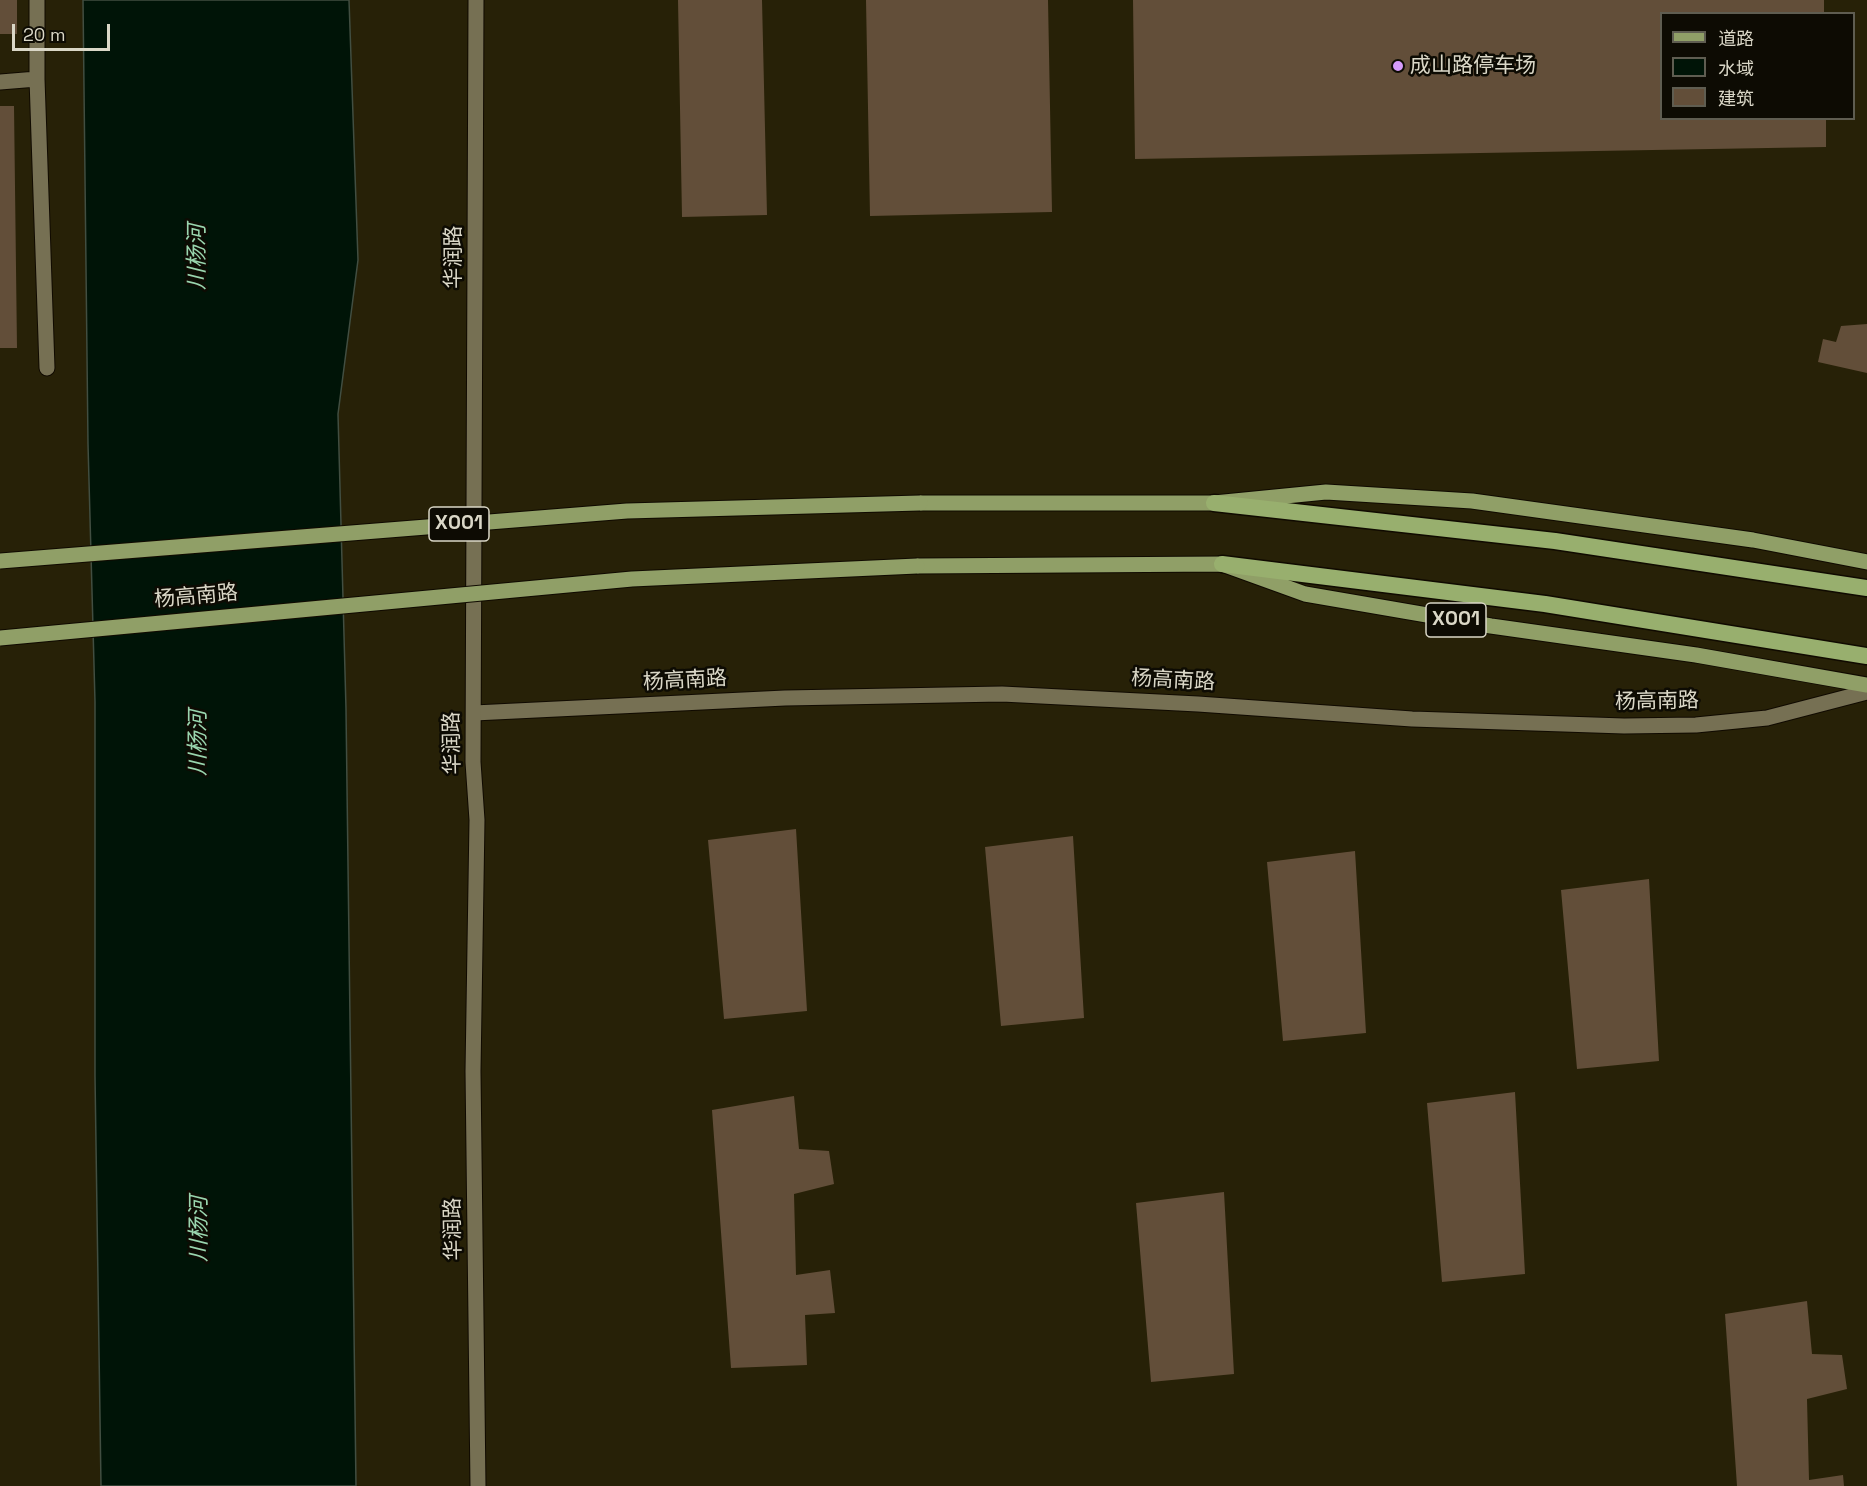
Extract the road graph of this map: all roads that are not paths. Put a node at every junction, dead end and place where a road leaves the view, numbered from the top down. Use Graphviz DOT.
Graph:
graph roads {
  1 [pos="37,0"];
  2 [pos="476,0"];
  3 [pos="37,79"];
  4 [pos="0,82"];
  5 [pos="47,368"];
  6 [pos="1214,503"];
  7 [pos="0,561"];
  8 [pos="1867,562"];
  9 [pos="1222,564"];
  10 [pos="1867,588"];
  11 [pos="0,638"];
  12 [pos="1867,656"];
  13 [pos="1867,685"];
  14 [pos="1867,692"];
  15 [pos="474,713"];
  16 [pos="478,1486"];
  1 -- 3 [label="street"];
  2 -- 15 [label="street, 华润路"];
  3 -- 4 [label="street"];
  3 -- 5 [label="street"];
  6 -- 7 [label="main road, X001, bridge"];
  6 -- 8 [label="main road, X001"];
  6 -- 10 [label="highway, X001"];
  9 -- 11 [label="main road, 杨高南路 / X001, bridge"];
  9 -- 12 [label="highway, 杨高南路 / X001"];
  9 -- 13 [label="main road, 杨高南路 / X001"];
  14 -- 15 [label="street, 杨高南路"];
  15 -- 16 [label="street, 华润路"];
}
